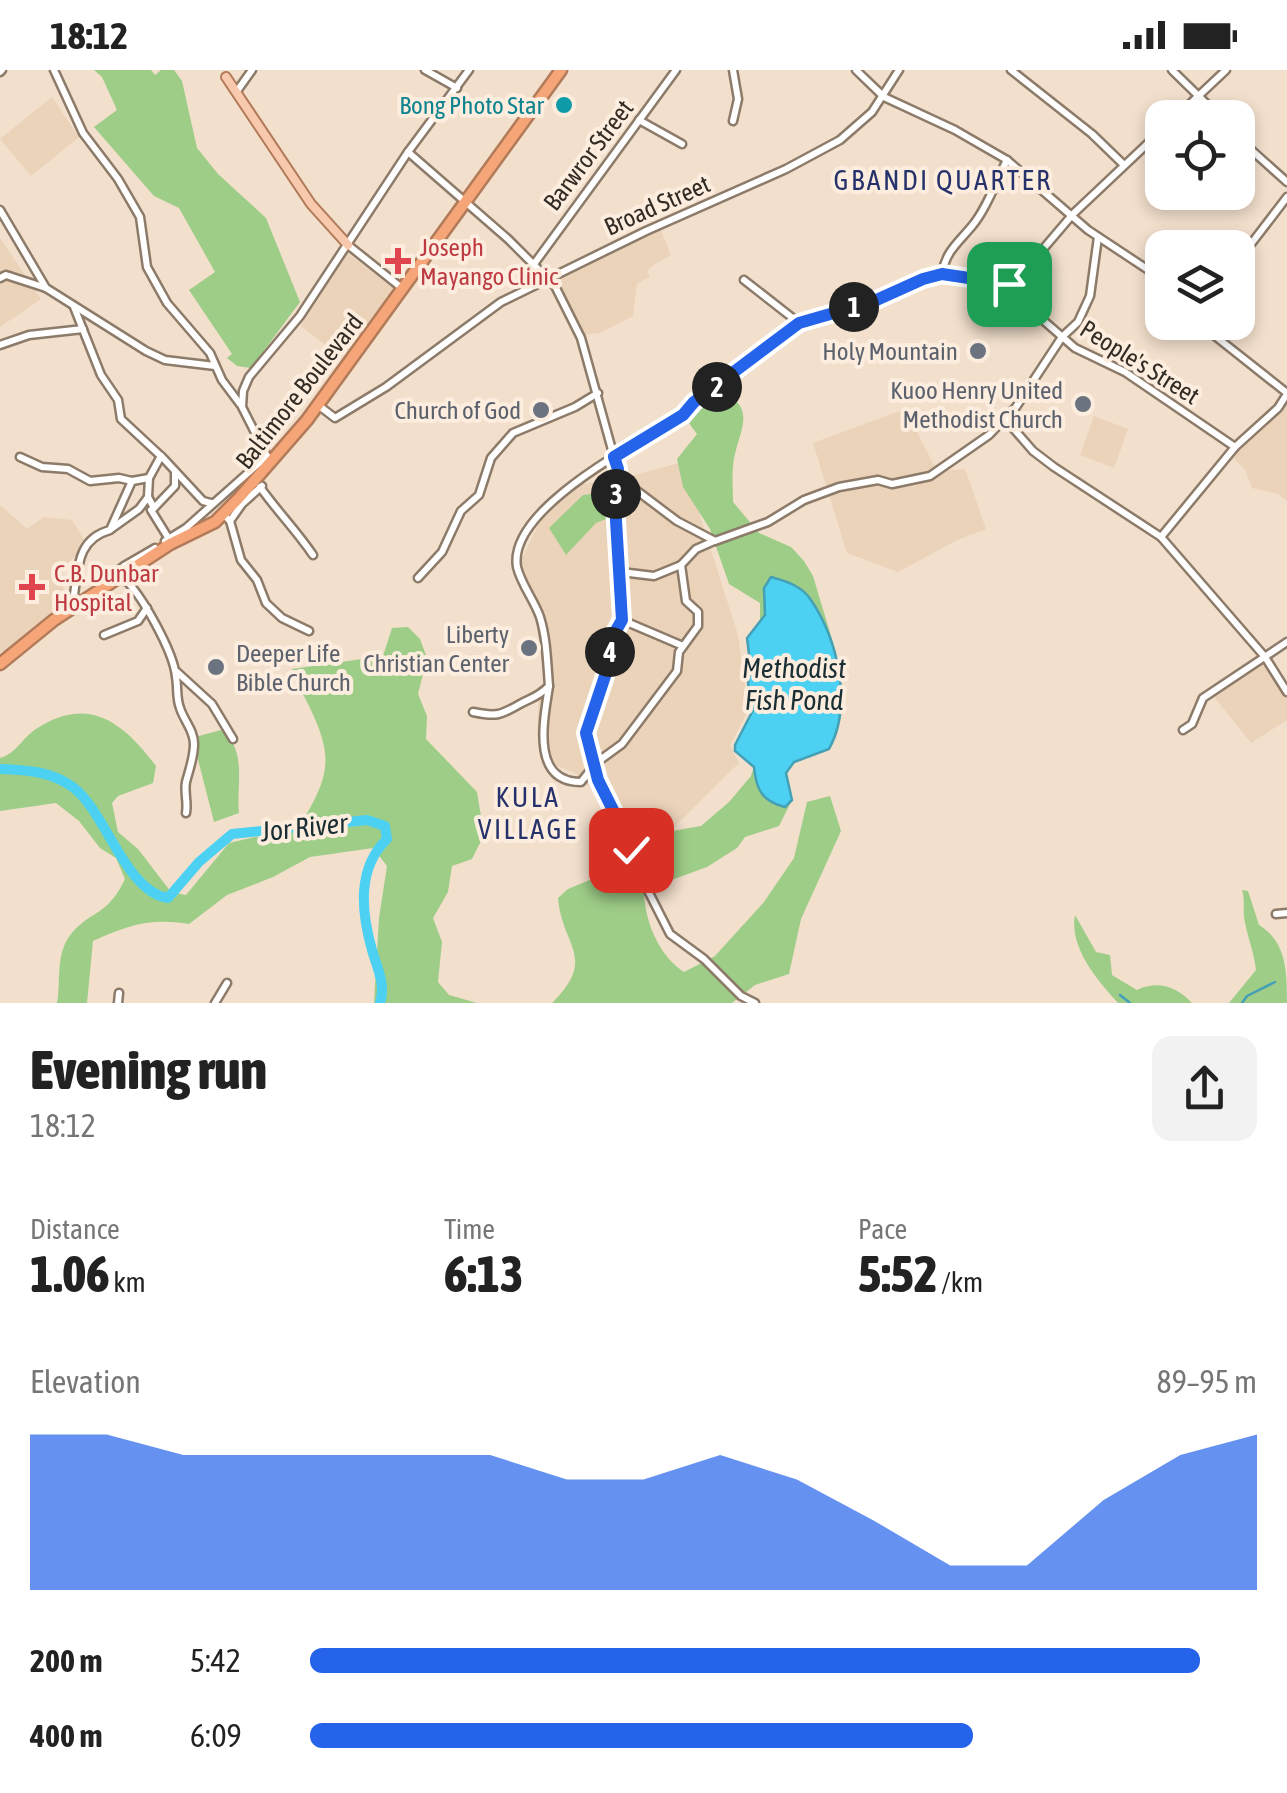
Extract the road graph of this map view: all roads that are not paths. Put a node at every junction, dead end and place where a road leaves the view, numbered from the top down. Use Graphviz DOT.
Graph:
graph roads {
  1 [pos="54,70"];
  2 [pos="252,70"];
  3 [pos="425,70"];
  4 [pos="469,70"];
  5 [pos="561,70"];
  6 [pos="676,70"];
  7 [pos="733,70"];
  8 [pos="856,70"];
  9 [pos="899,70"];
  10 [pos="1011,70"];
  11 [pos="1172,70"];
  12 [pos="1226,70"];
  13 [pos="224,74"];
  14 [pos="456,88"];
  15 [pos="237,91"];
  16 [pos="1198,94"];
  17 [pos="884,97"];
  18 [pos="1192,100"];
  19 [pos="1204,100"];
  20 [pos="639,120"];
  21 [pos="733,121"];
  22 [pos="682,144"];
  23 [pos="1145,145"];
  24 [pos="408,152"];
  25 [pos="1255,154"];
  26 [pos="1008,160"];
  27 [pos="1124,164"];
  28 [pos="1287,182"];
  29 [pos="1287,197"];
  30 [pos="466,203"];
  31 [pos="0,210"];
  32 [pos="1072,214"];
  33 [pos="1098,237"];
  34 [pos="1255,238"];
  35 [pos="348,244"];
  36 [pos="534,264"];
  37 [pos="1145,268"];
  38 [pos="942,274"];
  39 [pos="548,277"];
  40 [pos="0,278"];
  41 [pos="744,280"];
  42 [pos="1004,286"];
  43 [pos="46,288"];
  44 [pos="403,289"];
  45 [pos="74,306"];
  46 [pos="799,323"];
  47 [pos="84,330"];
  48 [pos="1062,337"];
  49 [pos="1220,340"];
  50 [pos="0,345"];
  51 [pos="216,366"];
  52 [pos="598,394"];
  53 [pos="1287,394"];
  54 [pos="318,405"];
  55 [pos="242,407"];
  56 [pos="1006,420"];
  57 [pos="1236,447"];
  58 [pos="161,456"];
  59 [pos="20,457"];
  60 [pos="614,457"];
  61 [pos="269,458"];
  62 [pos="618,469"];
  63 [pos="175,471"];
  64 [pos="149,478"];
  65 [pos="132,481"];
  66 [pos="148,497"];
  67 [pos="213,503"];
  68 [pos="154,508"];
  69 [pos="226,518"];
  70 [pos="110,530"];
  71 [pos="1162,536"];
  72 [pos="169,539"];
  73 [pos="716,540"];
  74 [pos="312,555"];
  75 [pos="682,566"];
  76 [pos="621,572"];
  77 [pos="122,577"];
  78 [pos="418,578"];
  79 [pos="72,605"];
  80 [pos="147,608"];
  81 [pos="54,620"];
  82 [pos="622,620"];
  83 [pos="309,632"];
  84 [pos="104,635"];
  85 [pos="1287,642"];
  86 [pos="684,646"];
  87 [pos="1265,657"];
  88 [pos="0,664"];
  89 [pos="176,672"];
  90 [pos="548,686"];
  91 [pos="1287,692"];
  92 [pos="473,712"];
  93 [pos="1182,730"];
  94 [pos="233,738"];
  95 [pos="594,769"];
  96 [pos="186,812"];
  97 [pos="1287,913"];
  98 [pos="1276,914"];
  99 [pos="227,982"];
  100 [pos="119,993"];
  101 [pos="118,1003"];
  102 [pos="215,1003"];
  103 [pos="756,1003"];
  1 -- 51 [label="street"];
  2 -- 15 [label="street"];
  3 -- 14 [label="street"];
  4 -- 14 [label="street"];
  5 -- 30 [label="highway, Baltimore Boulevard"];
  6 -- 20 [label="street, Barwror Street"];
  7 -- 21 [label="street"];
  8 -- 17 [label="street"];
  9 -- 17 [label="street, Broad Street"];
  10 -- 27 [label="street"];
  11 -- 16 [label="street"];
  12 -- 16 [label="street"];
  13 -- 15 [label="main road"];
  14 -- 24 [label="street"];
  15 -- 35 [label="main road"];
  16 -- 18 [label="street"];
  16 -- 19 [label="street"];
  17 -- 26 [label="street"];
  17 -- 39 [label="street, Broad Street"];
  20 -- 22 [label="street"];
  20 -- 36 [label="street, Barwror Street"];
  23 -- 27 [label="street"];
  24 -- 30 [label="street"];
  24 -- 35 [label="street"];
  25 -- 28 [label="street"];
  26 -- 32 [label="street"];
  26 -- 38 [label="street"];
  27 -- 32 [label="street"];
  29 -- 34 [label="street"];
  30 -- 36 [label="street"];
  30 -- 44 [label="highway, Baltimore Boulevard"];
  31 -- 43 [label="street"];
  32 -- 33 [label="street"];
  32 -- 42 [label="street"];
  33 -- 37 [label="street"];
  33 -- 48 [label="street"];
  35 -- 44 [label="street"];
  35 -- 55 [label="street"];
  36 -- 39 [label="street"];
  38 -- 42 [label="street"];
  38 -- 46 [label="street"];
  39 -- 52 [label="street"];
  39 -- 54 [label="street, Broad Street"];
  40 -- 43 [label="street"];
  41 -- 46 [label="street"];
  42 -- 48 [label="street, People's Street"];
  43 -- 45 [label="street"];
  44 -- 54 [label="highway, Baltimore Boulevard"];
  45 -- 47 [label="street"];
  45 -- 51 [label="street"];
  46 -- 60 [label="street"];
  47 -- 50 [label="street"];
  47 -- 58 [label="street"];
  48 -- 56 [label="street"];
  48 -- 57 [label="street, People's Street"];
  49 -- 53 [label="street"];
  51 -- 55 [label="street"];
  52 -- 60 [label="street"];
  52 -- 78 [label="street"];
  53 -- 57 [label="street"];
  54 -- 61 [label="highway, Baltimore Boulevard"];
  55 -- 61 [label="street"];
  56 -- 71 [label="street"];
  56 -- 73 [label="street"];
  57 -- 71 [label="street"];
  58 -- 63 [label="street"];
  58 -- 64 [label="street"];
  59 -- 65 [label="street"];
  60 -- 62 [label="street"];
  60 -- 90 [label="street"];
  61 -- 67 [label="street"];
  61 -- 69 [label="highway, Baltimore Boulevard"];
  62 -- 73 [label="street"];
  62 -- 76 [label="street"];
  63 -- 67 [label="street"];
  63 -- 68 [label="street"];
  64 -- 65 [label="street"];
  64 -- 66 [label="street"];
  65 -- 70 [label="street"];
  66 -- 68 [label="street"];
  66 -- 70 [label="street"];
  67 -- 72 [label="street"];
  68 -- 72 [label="street"];
  69 -- 74 [label="street"];
  69 -- 77 [label="highway, Baltimore Boulevard"];
  69 -- 83 [label="street"];
  70 -- 79 [label="street"];
  71 -- 87 [label="street"];
  72 -- 79 [label="street"];
  73 -- 75 [label="street"];
  75 -- 76 [label="street"];
  75 -- 86 [label="street"];
  76 -- 82 [label="street"];
  77 -- 80 [label="street"];
  77 -- 81 [label="highway, Baltimore Boulevard"];
  79 -- 81 [label="street"];
  80 -- 84 [label="street"];
  80 -- 89 [label="street"];
  81 -- 88 [label="highway, Baltimore Boulevard"];
  82 -- 86 [label="street"];
  82 -- 95 [label="street"];
  85 -- 87 [label="street"];
  86 -- 95 [label="street"];
  87 -- 91 [label="street"];
  87 -- 93 [label="street"];
  89 -- 94 [label="street"];
  89 -- 96 [label="street"];
  90 -- 92 [label="street"];
  90 -- 95 [label="street"];
  95 -- 103 [label="street"];
  97 -- 98 [label="street"];
  99 -- 102 [label="street"];
  100 -- 101 [label="street"];
}
